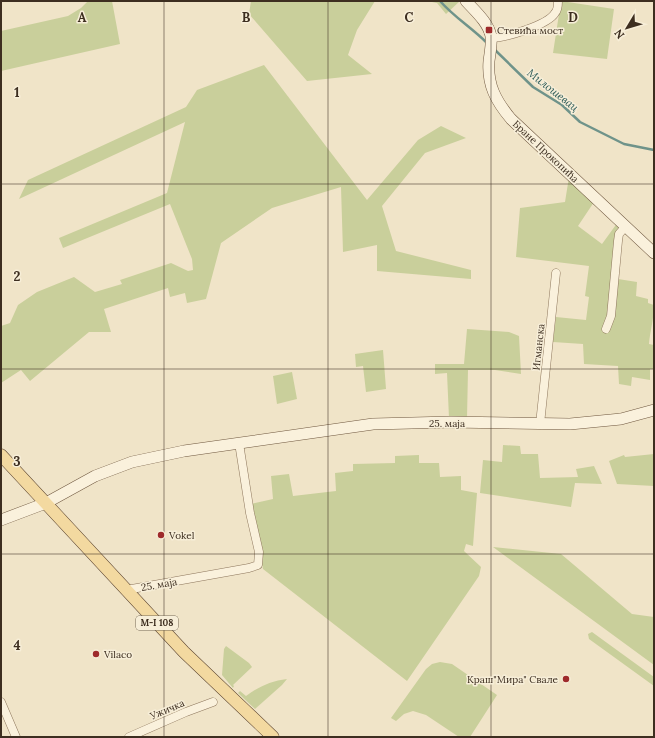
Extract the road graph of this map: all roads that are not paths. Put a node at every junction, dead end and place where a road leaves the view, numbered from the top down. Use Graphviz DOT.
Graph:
graph roads {
  1 [pos="466,1"];
  2 [pos="558,1"];
  3 [pos="491,39"];
  4 [pos="626,226"];
  5 [pos="654,253"];
  6 [pos="556,272"];
  7 [pos="606,329"];
  8 [pos="654,410"];
  9 [pos="540,424"];
  10 [pos="239,443"];
  11 [pos="1,455"];
  12 [pos="46,503"];
  13 [pos="1,520"];
  14 [pos="126,590"];
  15 [pos="1,702"];
  16 [pos="213,702"];
  17 [pos="16,737"];
  18 [pos="129,737"];
  19 [pos="273,737"];
  1 -- 3 [label="street"];
  2 -- 3 [label="street"];
  3 -- 4 [label="street, Бране Прокопића"];
  4 -- 5 [label="street, Бране Прокопића"];
  4 -- 7 [label="street"];
  6 -- 9 [label="street, Игманска"];
  8 -- 9 [label="street, 25. маја"];
  9 -- 10 [label="street, 25. маја"];
  10 -- 12 [label="street, 25. маја"];
  10 -- 14 [label="street, 25. маја"];
  11 -- 12 [label="main road, M-I 108"];
  12 -- 13 [label="street, 25. маја"];
  12 -- 14 [label="main road, M-I 108"];
  14 -- 19 [label="main road, M-I 108"];
  15 -- 17 [label="street"];
  16 -- 18 [label="street, Ужичка"];
}
